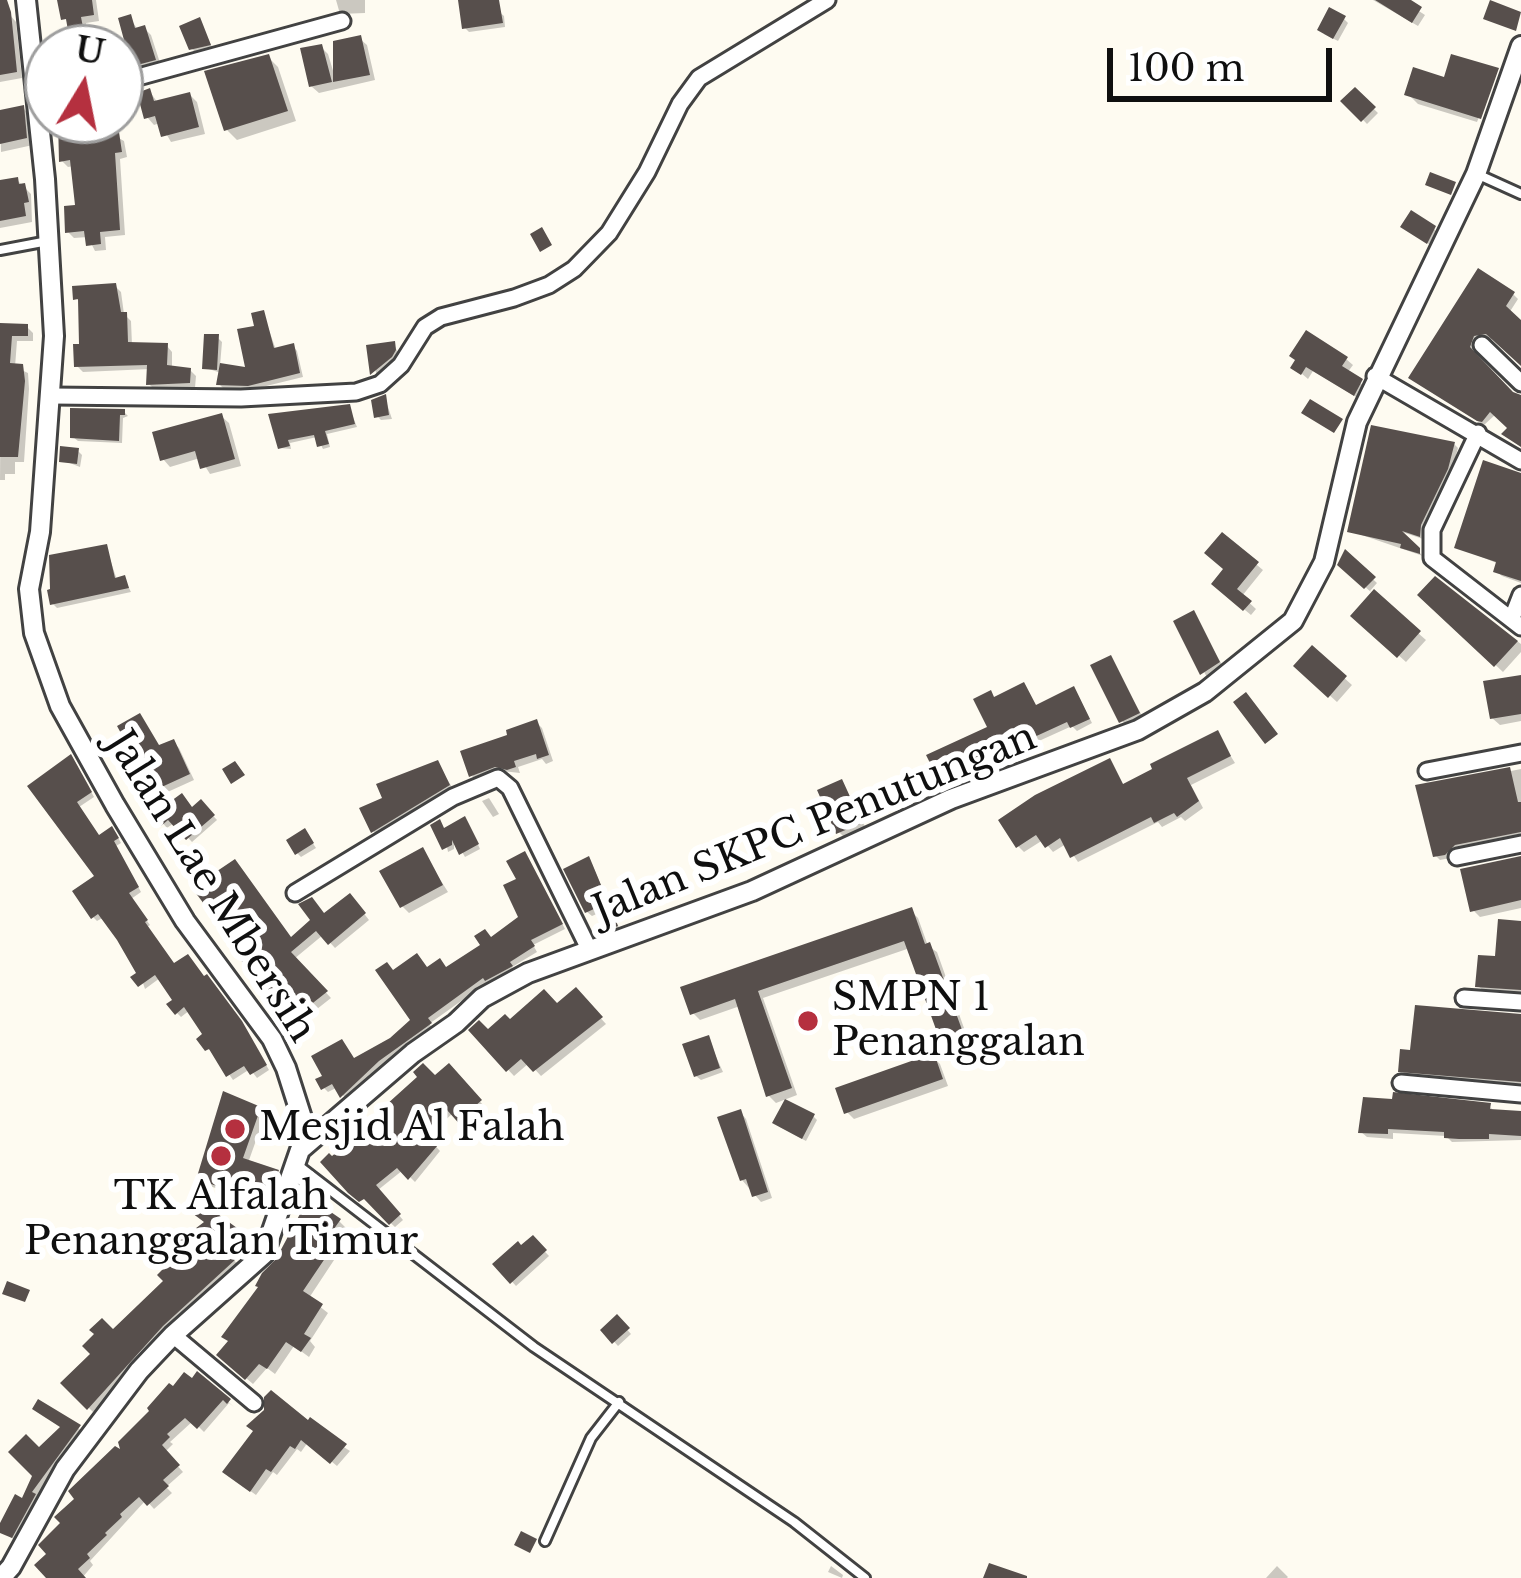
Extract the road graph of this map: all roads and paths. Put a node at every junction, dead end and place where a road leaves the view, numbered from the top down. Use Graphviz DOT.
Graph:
graph roads {
  1 [pos="827,0"];
  2 [pos="342,21"];
  3 [pos="1520,52"];
  4 [pos="144,75"];
  5 [pos="45,144"];
  6 [pos="1476,173"];
  7 [pos="1521,194"];
  8 [pos="50,241"];
  9 [pos="0,250"];
  10 [pos="1482,345"];
  11 [pos="1376,376"];
  12 [pos="1521,383"];
  13 [pos="52,396"];
  14 [pos="1478,433"];
  15 [pos="1521,461"];
  16 [pos="1521,595"];
  17 [pos="1516,622"];
  18 [pos="1520,758"];
  19 [pos="1427,771"];
  20 [pos="1521,844"];
  21 [pos="1457,857"];
  22 [pos="295,893"];
  23 [pos="590,951"];
  24 [pos="1464,998"];
  25 [pos="1521,1002"];
  26 [pos="1401,1083"];
  27 [pos="1521,1094"];
  28 [pos="309,1140"];
  29 [pos="294,1162"];
  30 [pos="173,1335"];
  31 [pos="620,1402"];
  32 [pos="254,1403"];
  33 [pos="545,1540"];
  34 [pos="6,1573"];
  35 [pos="865,1578"];
  1 -- 13 [label="street"];
  2 -- 4 [label="street"];
  3 -- 6 [label="street, Jalan SKPC Penutungan"];
  5 -- 8 [label="street, Jalan Lae Mbersih"];
  6 -- 7 [label="lane"];
  6 -- 11 [label="street, Jalan SKPC Penutungan"];
  8 -- 9 [label="lane"];
  8 -- 13 [label="street, Jalan Lae Mbersih"];
  10 -- 12 [label="street"];
  11 -- 14 [label="street"];
  11 -- 23 [label="street, Jalan SKPC Penutungan"];
  13 -- 28 [label="street, Jalan Lae Mbersih"];
  14 -- 15 [label="street"];
  14 -- 17 [label="street"];
  16 -- 17 [label="street"];
  18 -- 19 [label="street"];
  20 -- 21 [label="street"];
  22 -- 23 [label="street"];
  23 -- 28 [label="street, Jalan SKPC Penutungan"];
  24 -- 25 [label="street"];
  26 -- 27 [label="street"];
  28 -- 29 [label="street, Jalan SKPC Penutungan"];
  29 -- 30 [label="street, Jalan SKPC Penutungan"];
  29 -- 31 [label="lane"];
  30 -- 32 [label="street"];
  30 -- 34 [label="street, Jalan SKPC Penutungan"];
  31 -- 33 [label="lane"];
  31 -- 35 [label="lane"];
}
